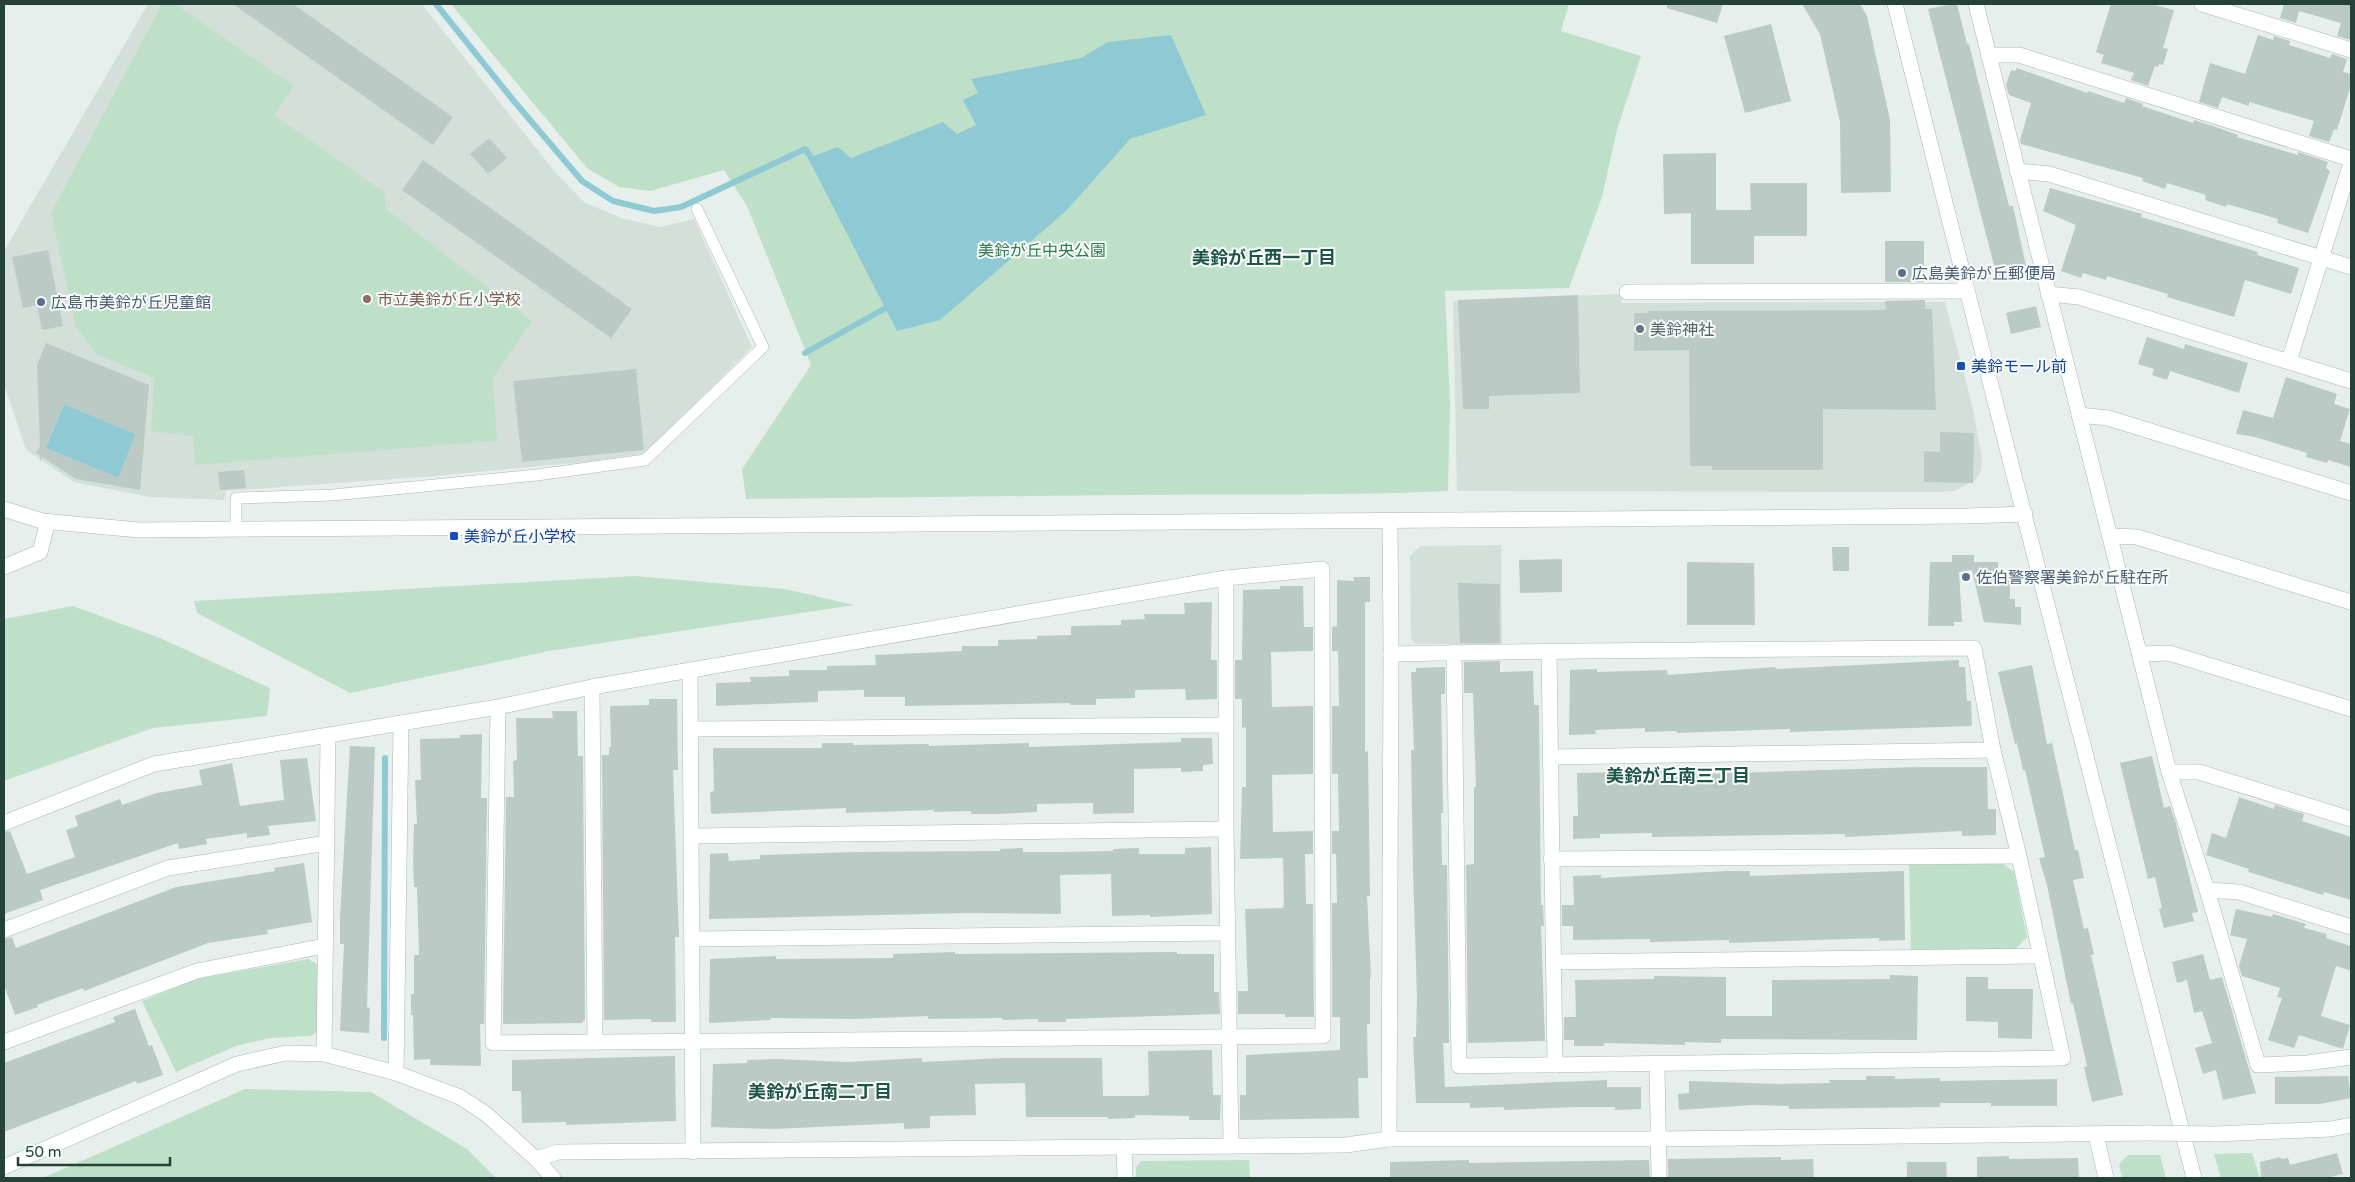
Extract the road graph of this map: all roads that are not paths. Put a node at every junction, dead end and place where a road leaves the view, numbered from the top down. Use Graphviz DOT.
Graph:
graph roads {
  1 [pos="1895,4"];
  2 [pos="1976,4"];
  3 [pos="2202,4"];
  4 [pos="2351,50"];
  5 [pos="1988,55"];
  6 [pos="2351,159"];
  7 [pos="2351,163"];
  8 [pos="2017,171"];
  9 [pos="697,208"];
  10 [pos="2322,258"];
  11 [pos="2351,267"];
  12 [pos="1966,291"];
  13 [pos="1627,292"];
  14 [pos="2048,294"];
  15 [pos="2289,362"];
  16 [pos="2351,381"];
  17 [pos="2079,415"];
  18 [pos="2351,493"];
  19 [pos="4,509"];
  20 [pos="2025,514"];
  21 [pos="1390,520"];
  22 [pos="48,521"];
  23 [pos="236,529"];
  24 [pos="2110,536"];
  25 [pos="4,568"];
  26 [pos="1226,578"];
  27 [pos="2351,602"];
  28 [pos="1548,651"];
  29 [pos="1454,652"];
  30 [pos="1391,654"];
  31 [pos="2140,654"];
  32 [pos="690,671"];
  33 [pos="592,687"];
  34 [pos="498,706"];
  35 [pos="2351,709"];
  36 [pos="401,723"];
  37 [pos="1226,725"];
  38 [pos="692,729"];
  39 [pos="328,736"];
  40 [pos="1993,750"];
  41 [pos="1550,757"];
  42 [pos="2169,772"];
  43 [pos="2351,819"];
  44 [pos="4,823"];
  45 [pos="1226,829"];
  46 [pos="693,836"];
  47 [pos="327,843"];
  48 [pos="2019,856"];
  49 [pos="1551,859"];
  50 [pos="2207,890"];
  51 [pos="2351,927"];
  52 [pos="4,930"];
  53 [pos="1227,933"];
  54 [pos="692,939"];
  55 [pos="324,946"];
  56 [pos="2040,956"];
  57 [pos="1553,962"];
  58 [pos="1229,1037"];
  59 [pos="4,1042"];
  60 [pos="595,1042"];
  61 [pos="693,1043"];
  62 [pos="324,1054"];
  63 [pos="2351,1057"];
  64 [pos="1555,1065"];
  65 [pos="1657,1065"];
  66 [pos="396,1073"];
  67 [pos="2351,1125"];
  68 [pos="2096,1135"];
  69 [pos="1659,1139"];
  70 [pos="1389,1140"];
  71 [pos="1231,1146"];
  72 [pos="1124,1147"];
  73 [pos="693,1152"];
  74 [pos="536,1159"];
  75 [pos="4,1167"];
  76 [pos="553,1178"];
  77 [pos="1125,1178"];
  78 [pos="1659,1178"];
  79 [pos="2106,1178"];
  80 [pos="2194,1178"];
  1 -- 12 [label="street"];
  2 -- 5 [label="street"];
  3 -- 4 [label="street"];
  5 -- 6 [label="street"];
  5 -- 8 [label="street"];
  7 -- 10 [label="street"];
  8 -- 10 [label="street"];
  8 -- 14 [label="street"];
  9 -- 23 [label="lane"];
  10 -- 11 [label="street"];
  10 -- 15 [label="street"];
  12 -- 13 [label="street"];
  12 -- 20 [label="street"];
  14 -- 15 [label="street"];
  14 -- 17 [label="street"];
  15 -- 16 [label="street"];
  17 -- 18 [label="street"];
  17 -- 24 [label="street"];
  19 -- 22 [label="street"];
  20 -- 21 [label="street"];
  20 -- 80 [label="street"];
  21 -- 23 [label="street"];
  21 -- 30 [label="street"];
  22 -- 23 [label="street"];
  22 -- 25 [label="street"];
  24 -- 27 [label="street"];
  24 -- 31 [label="street"];
  26 -- 32 [label="street"];
  26 -- 37 [label="street"];
  26 -- 58 [label="street"];
  28 -- 29 [label="street"];
  28 -- 40 [label="street"];
  28 -- 41 [label="street"];
  29 -- 30 [label="street"];
  29 -- 64 [label="street"];
  30 -- 70 [label="street"];
  31 -- 35 [label="street"];
  31 -- 42 [label="street"];
  32 -- 33 [label="street"];
  32 -- 38 [label="street"];
  33 -- 34 [label="street"];
  33 -- 60 [label="street"];
  34 -- 36 [label="street"];
  34 -- 60 [label="street"];
  36 -- 39 [label="street"];
  36 -- 66 [label="street"];
  37 -- 38 [label="street"];
  37 -- 45 [label="street"];
  38 -- 46 [label="street"];
  39 -- 44 [label="street"];
  39 -- 47 [label="street"];
  40 -- 41 [label="street"];
  40 -- 48 [label="street"];
  41 -- 49 [label="street"];
  42 -- 43 [label="street"];
  42 -- 50 [label="street"];
  45 -- 46 [label="street"];
  45 -- 53 [label="street"];
  46 -- 54 [label="street"];
  47 -- 52 [label="street"];
  47 -- 55 [label="street"];
  48 -- 49 [label="street"];
  48 -- 56 [label="street"];
  49 -- 57 [label="street"];
  50 -- 51 [label="street"];
  50 -- 63 [label="street"];
  53 -- 54 [label="street"];
  53 -- 58 [label="street"];
  54 -- 61 [label="street"];
  55 -- 59 [label="street"];
  55 -- 62 [label="street"];
  56 -- 57 [label="street"];
  56 -- 65 [label="street"];
  57 -- 64 [label="street"];
  58 -- 61 [label="street"];
  58 -- 71 [label="street"];
  60 -- 61 [label="street"];
  61 -- 73 [label="street"];
  62 -- 66 [label="street"];
  62 -- 75 [label="street"];
  64 -- 65 [label="street"];
  65 -- 69 [label="street"];
  66 -- 74 [label="street"];
  67 -- 68 [label="street, bridge"];
  68 -- 69 [label="street"];
  68 -- 79 [label="street"];
  69 -- 70 [label="street"];
  69 -- 78 [label="street"];
  70 -- 71 [label="street"];
  71 -- 72 [label="street"];
  72 -- 73 [label="street"];
  72 -- 77 [label="street"];
  73 -- 74 [label="street"];
  74 -- 76 [label="street"];
}
